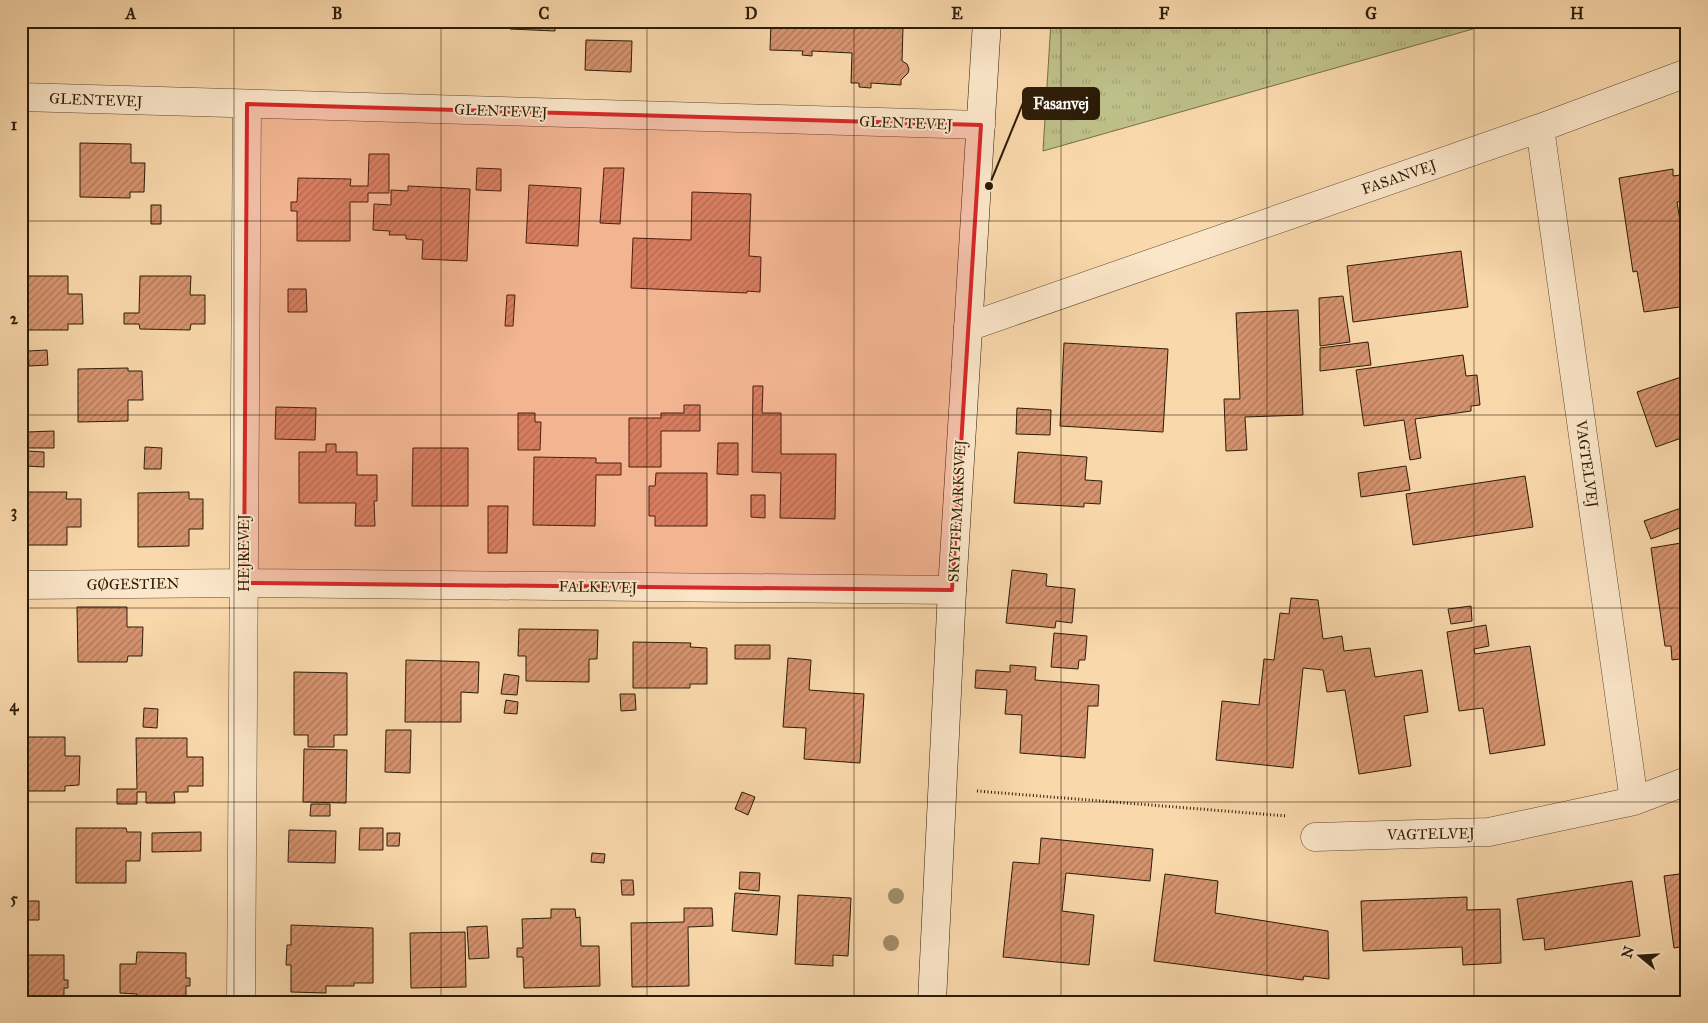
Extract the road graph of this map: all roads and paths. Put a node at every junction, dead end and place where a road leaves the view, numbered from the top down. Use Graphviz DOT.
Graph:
graph roads {
  1 [pos="988,21"];
  2 [pos="1687,73"];
  3 [pos="21,98"];
  4 [pos="247,104"];
  5 [pos="981,125"];
  6 [pos="1540,128"];
  7 [pos="968,327"];
  8 [pos="244,583"];
  9 [pos="21,585"];
  10 [pos="952,590"];
  11 [pos="1687,781"];
  12 [pos="942,789"];
  13 [pos="1634,801"];
  14 [pos="1315,837"];
  15 [pos="241,1002"];
  16 [pos="932,1002"];
  1 -- 5 [label="street, SKYTTEMARKSVEJ"];
  2 -- 6 [label="street, FASANVEJ"];
  3 -- 4 [label="street, GLENTEVEJ"];
  4 -- 5 [label="street, GLENTEVEJ"];
  4 -- 8 [label="street, HEJREVEJ"];
  5 -- 7 [label="street, SKYTTEMARKSVEJ"];
  6 -- 7 [label="street, FASANVEJ"];
  6 -- 13 [label="street, VAGTELVEJ"];
  7 -- 10 [label="street, SKYTTEMARKSVEJ"];
  8 -- 9 [label="street, GØGESTIEN"];
  8 -- 10 [label="street, FALKEVEJ"];
  8 -- 15 [label="street, HEJREVEJ"];
  10 -- 12 [label="street, SKYTTEMARKSVEJ"];
  11 -- 13 [label="street, VAGTELVEJ"];
  12 -- 14 [label="path"];
  12 -- 16 [label="street, SKYTTEMARKSVEJ"];
  13 -- 14 [label="street, VAGTELVEJ"];
}
